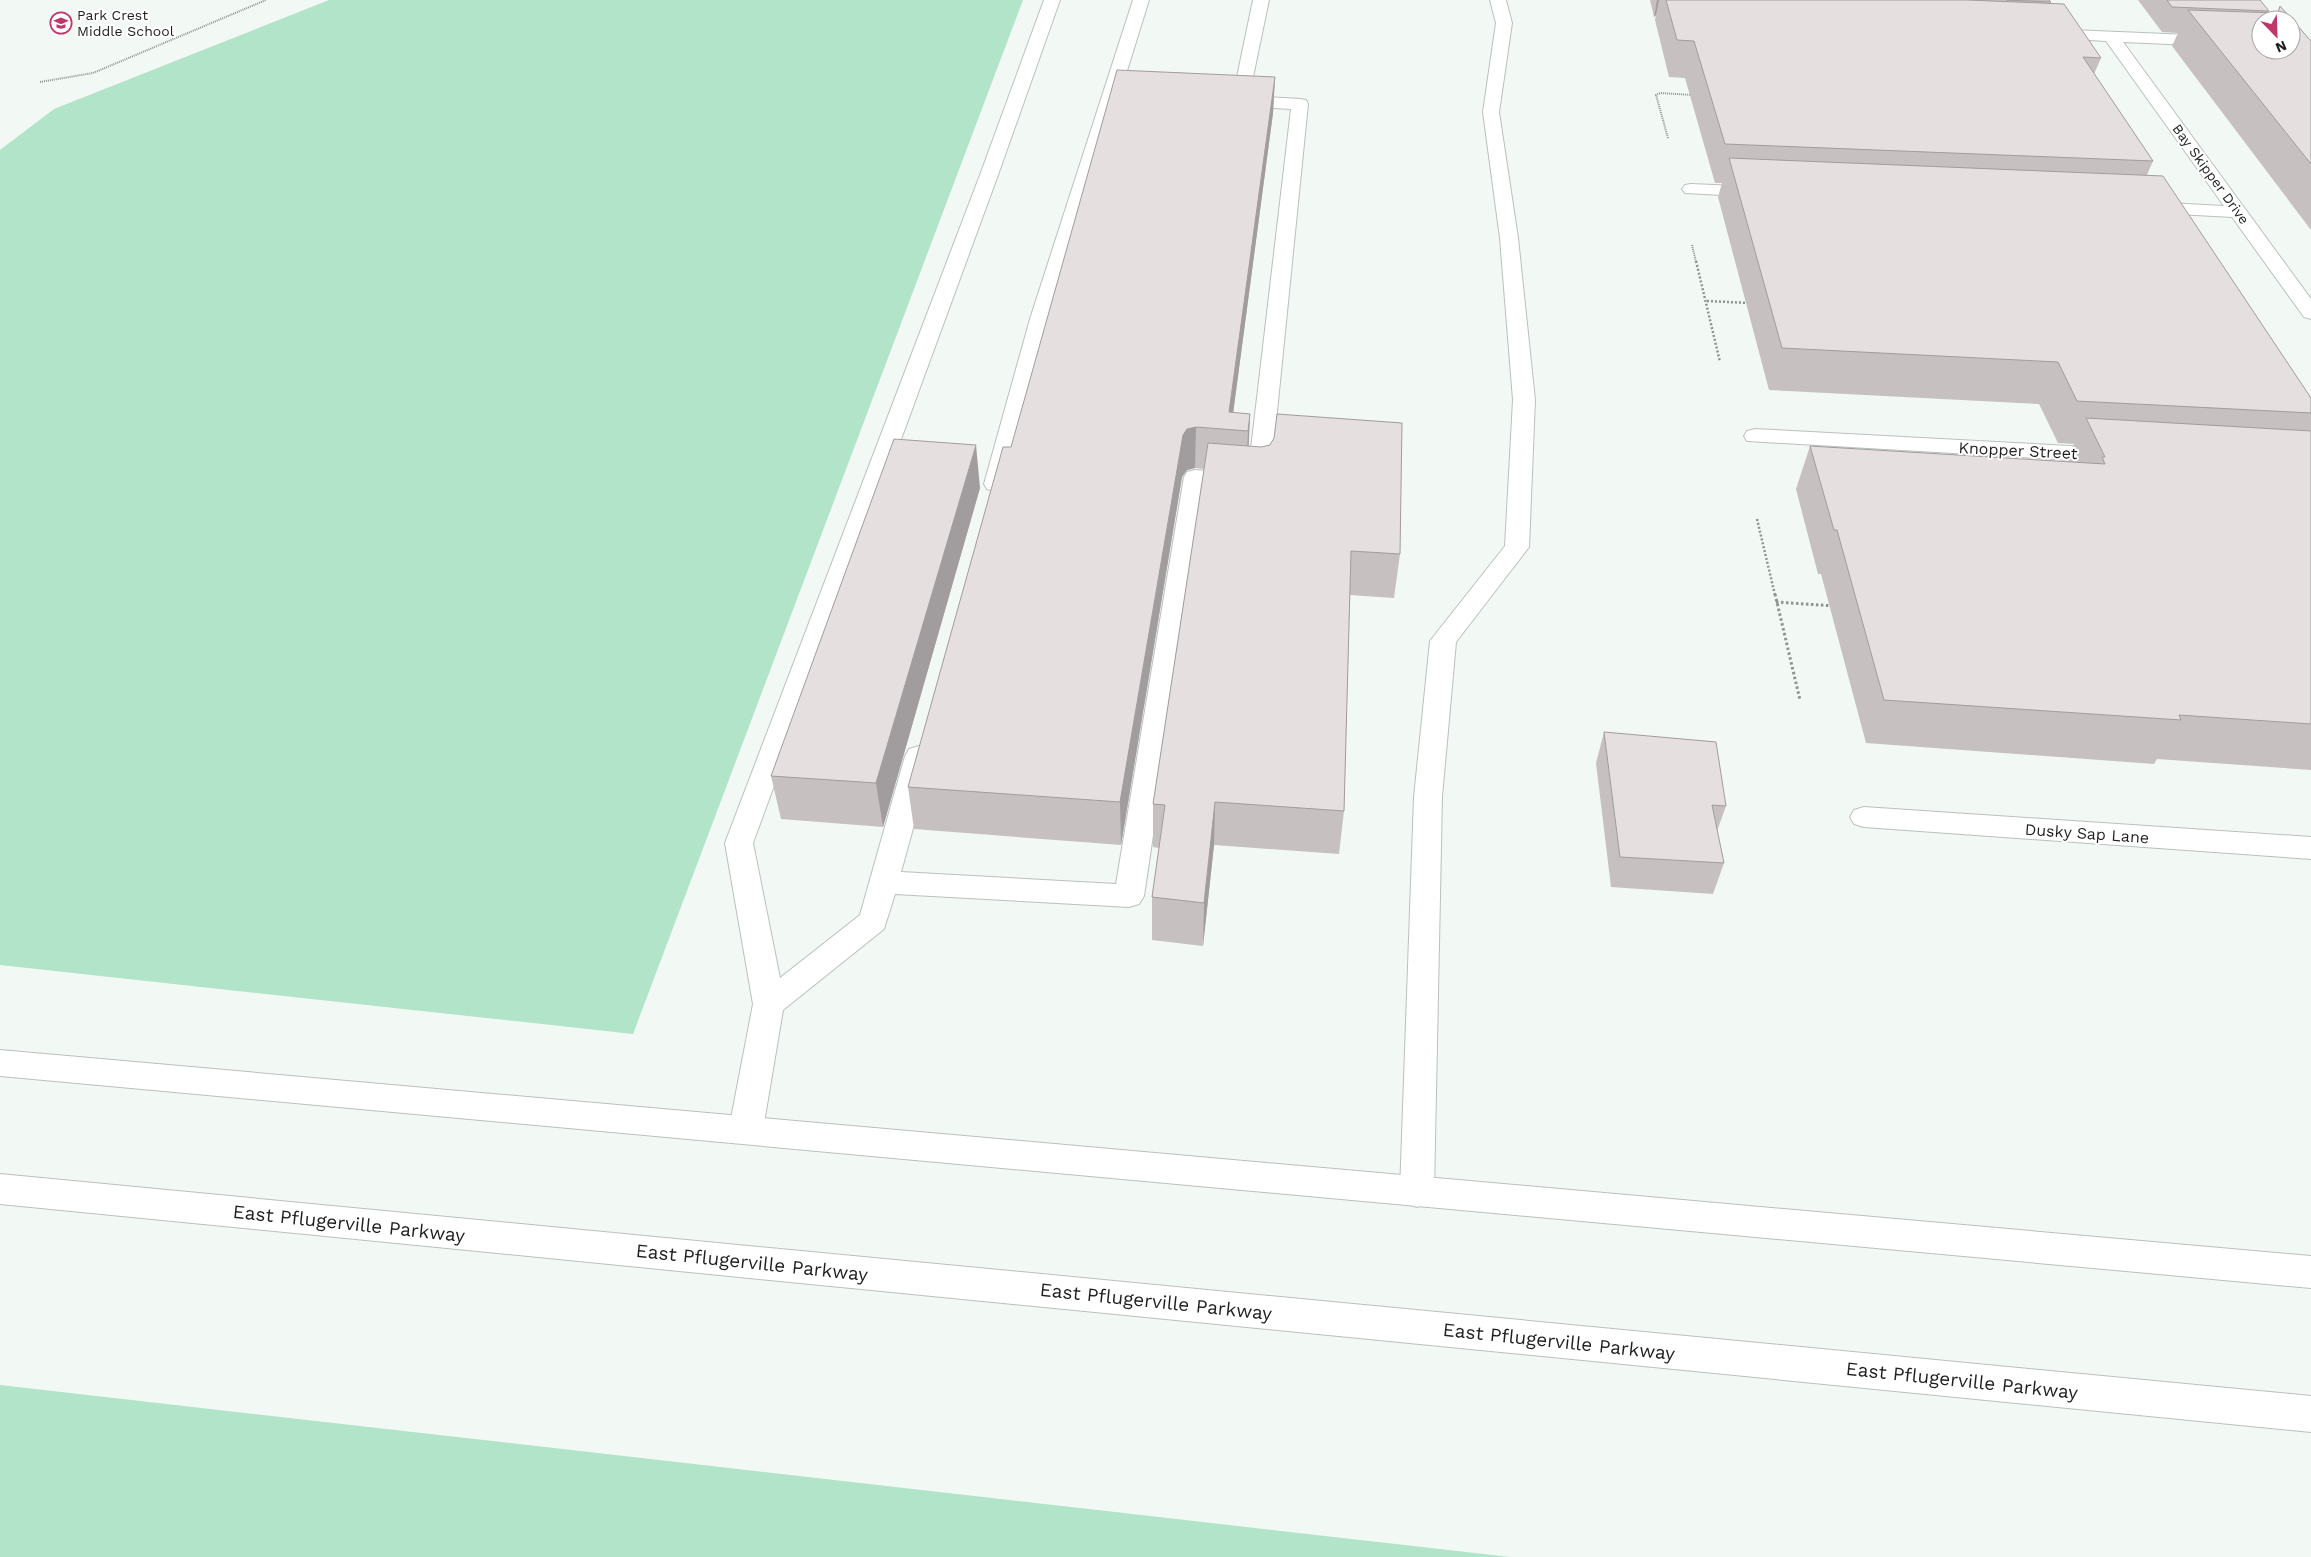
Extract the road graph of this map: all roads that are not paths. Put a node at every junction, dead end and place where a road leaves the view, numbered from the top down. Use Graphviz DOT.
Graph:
graph roads {
  1 [pos="1052,0"];
  2 [pos="1141,0"];
  3 [pos="1261,0"];
  4 [pos="1498,0"];
  5 [pos="2029,33"];
  6 [pos="2111,37"];
  7 [pos="2251,43"];
  8 [pos="1691,189"];
  9 [pos="1771,193"];
  10 [pos="2130,207"];
  11 [pos="2239,212"];
  12 [pos="2311,313"];
  13 [pos="1755,436"];
  14 [pos="2132,456"];
  15 [pos="990,501"];
  16 [pos="923,739"];
  17 [pos="1864,817"];
  18 [pos="2311,848"];
  19 [pos="883,882"];
  20 [pos="769,1004"];
  21 [pos="0,1064"];
  22 [pos="746,1129"];
  23 [pos="0,1189"];
  24 [pos="1417,1192"];
  25 [pos="2311,1272"];
  26 [pos="2311,1414"];
  1 -- 20 [label="main road"];
  2 -- 15 [label="main road"];
  3 -- 19 [label="main road"];
  4 -- 24 [label="main road"];
  5 -- 6 [label="main road"];
  6 -- 7 [label="main road"];
  6 -- 11 [label="main road, Bay Skipper Drive"];
  8 -- 9 [label="main road"];
  10 -- 11 [label="main road"];
  11 -- 12 [label="main road, Bay Skipper Drive"];
  13 -- 14 [label="main road, Knopper Street"];
  16 -- 19 [label="main road"];
  17 -- 18 [label="main road, Dusky Sap Lane"];
  19 -- 20 [label="main road"];
  20 -- 22 [label="main road"];
  21 -- 22 [label="main road"];
  22 -- 24 [label="main road"];
  23 -- 26 [label="main road, East Pflugerville Parkway"];
  24 -- 25 [label="main road"];
}
